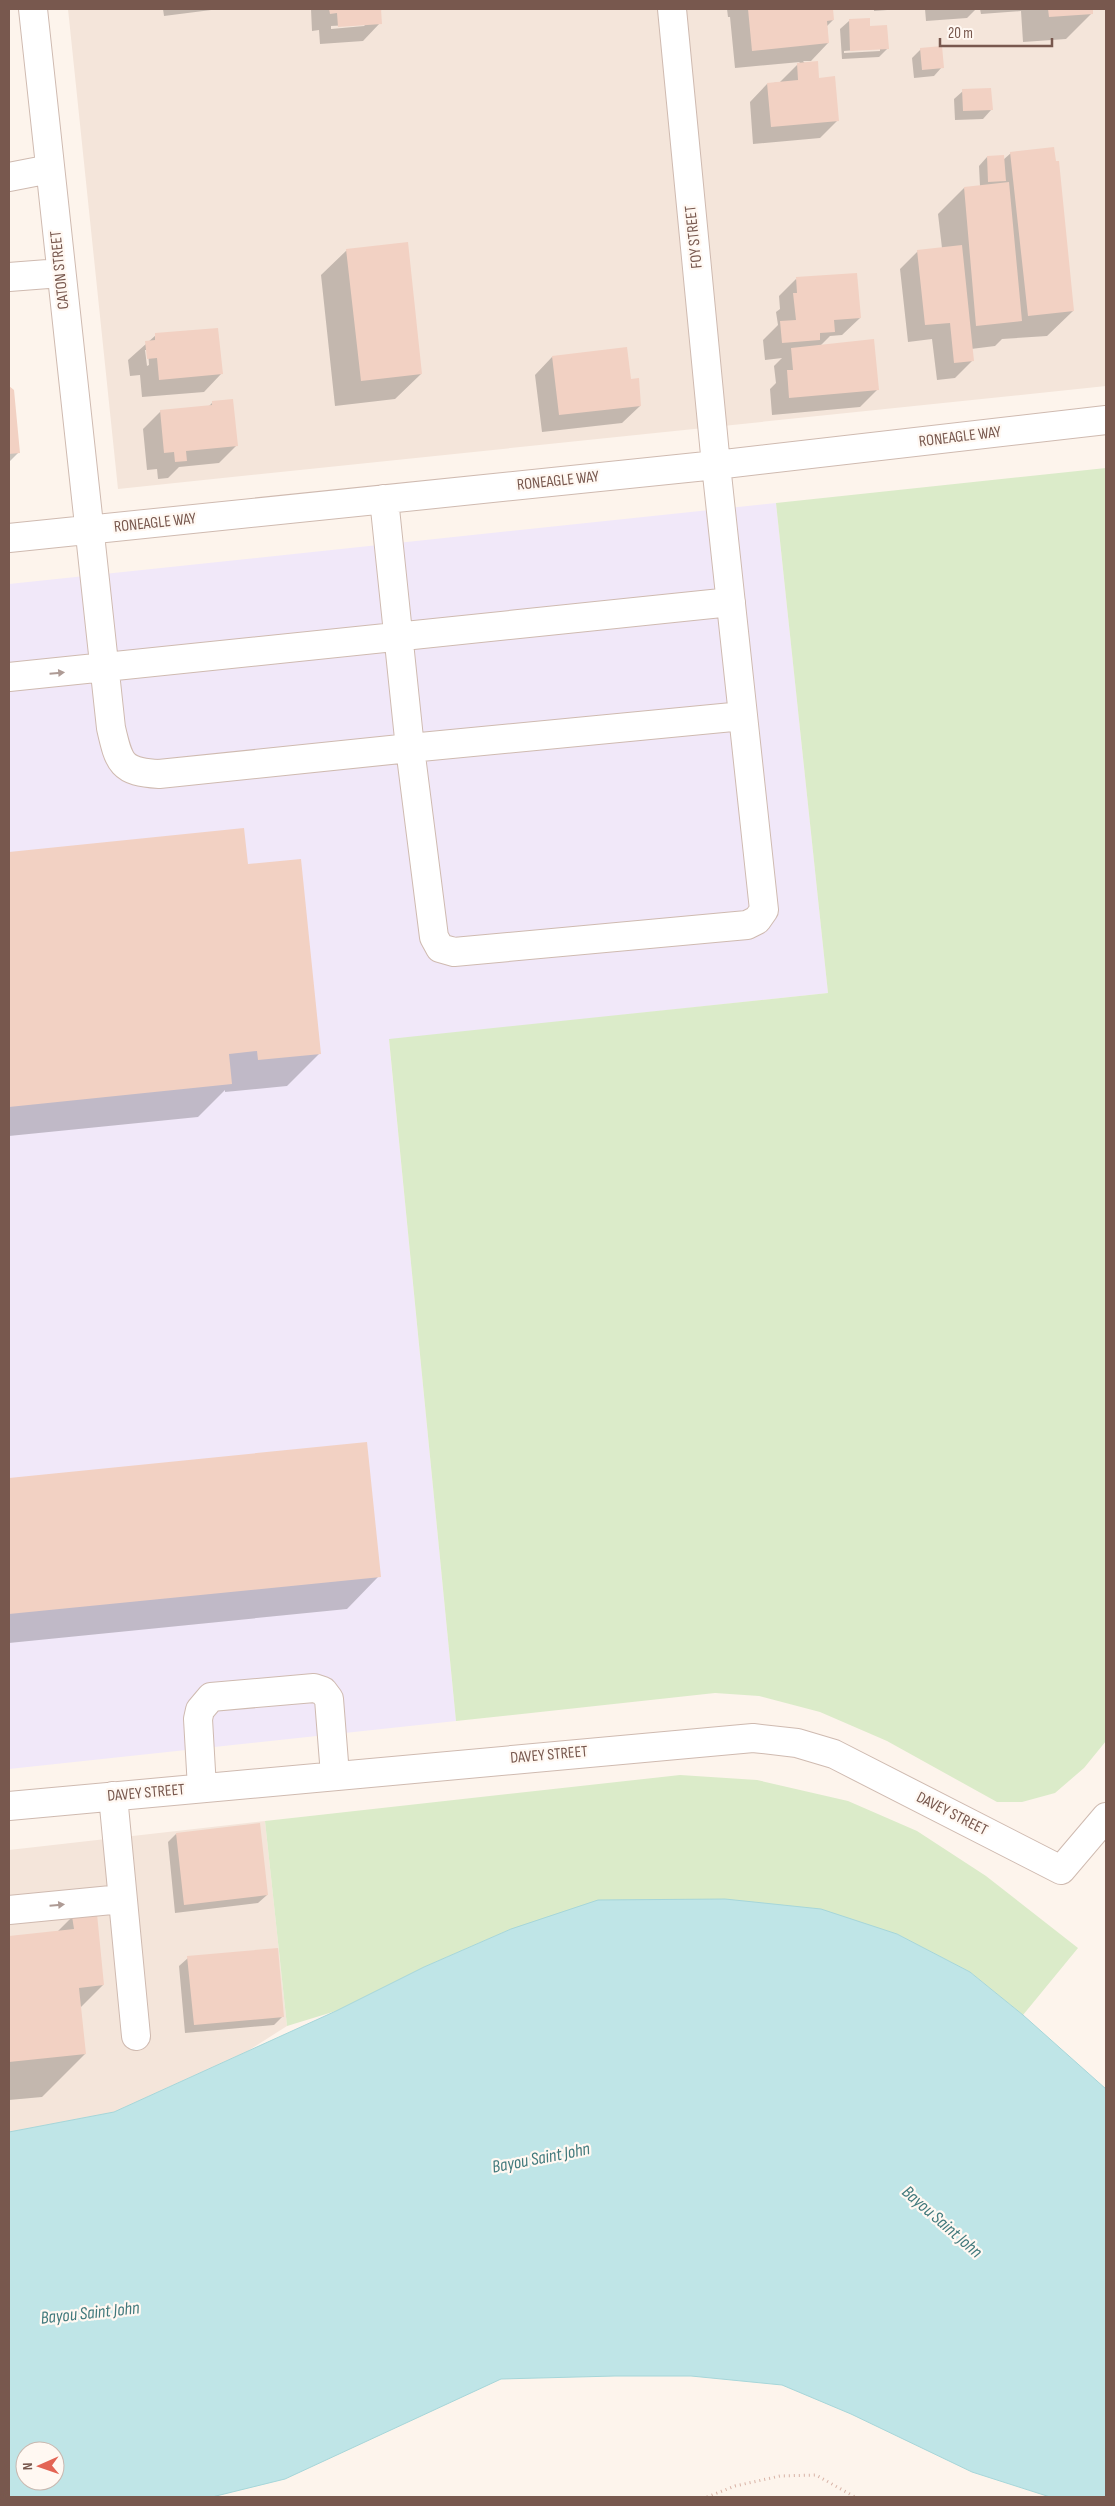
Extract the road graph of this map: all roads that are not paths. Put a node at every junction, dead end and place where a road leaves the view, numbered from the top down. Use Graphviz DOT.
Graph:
graph roads {
  1 [pos="33,9"];
  2 [pos="672,9"];
  3 [pos="50,169"];
  4 [pos="9,177"];
  5 [pos="61,273"];
  6 [pos="9,277"];
  7 [pos="1106,420"];
  8 [pos="716,465"];
  9 [pos="384,498"];
  10 [pos="88,531"];
  11 [pos="9,538"];
  12 [pos="731,602"];
  13 [pos="398,638"];
  14 [pos="104,669"];
  15 [pos="9,677"];
  16 [pos="743,716"];
  17 [pos="410,748"];
  18 [pos="335,1776"];
  19 [pos="202,1788"];
  20 [pos="113,1796"];
  21 [pos="9,1806"];
  22 [pos="1106,1817"];
  23 [pos="122,1899"];
  24 [pos="9,1910"];
  25 [pos="136,2036"];
  1 -- 3 [label="street, CATON STREET"];
  2 -- 8 [label="street, FOY STREET"];
  3 -- 4 [label="street"];
  3 -- 5 [label="street, CATON STREET"];
  5 -- 6 [label="street"];
  5 -- 10 [label="street, CATON STREET"];
  7 -- 8 [label="street, RONEAGLE WAY"];
  8 -- 9 [label="street, RONEAGLE WAY"];
  8 -- 12 [label="street, FOY STREET"];
  9 -- 10 [label="street, RONEAGLE WAY"];
  9 -- 13 [label="street"];
  10 -- 11 [label="street, RONEAGLE WAY"];
  10 -- 14 [label="street, CATON STREET"];
  12 -- 13 [label="street"];
  12 -- 16 [label="street, FOY STREET"];
  13 -- 14 [label="street"];
  13 -- 17 [label="street"];
  15 -- 14 [label="street, one-way"];
  14 -- 17 [label="street, CATON STREET"];
  16 -- 17 [label="street, CATON STREET"];
  16 -- 17 [label="street, FOY STREET"];
  18 -- 19 [label="street, DAVEY STREET"];
  18 -- 19 [label="street"];
  18 -- 22 [label="street, DAVEY STREET"];
  19 -- 20 [label="street, DAVEY STREET"];
  20 -- 21 [label="street, DAVEY STREET"];
  20 -- 23 [label="street"];
  24 -- 23 [label="street, one-way"];
  23 -- 25 [label="street"];
}
